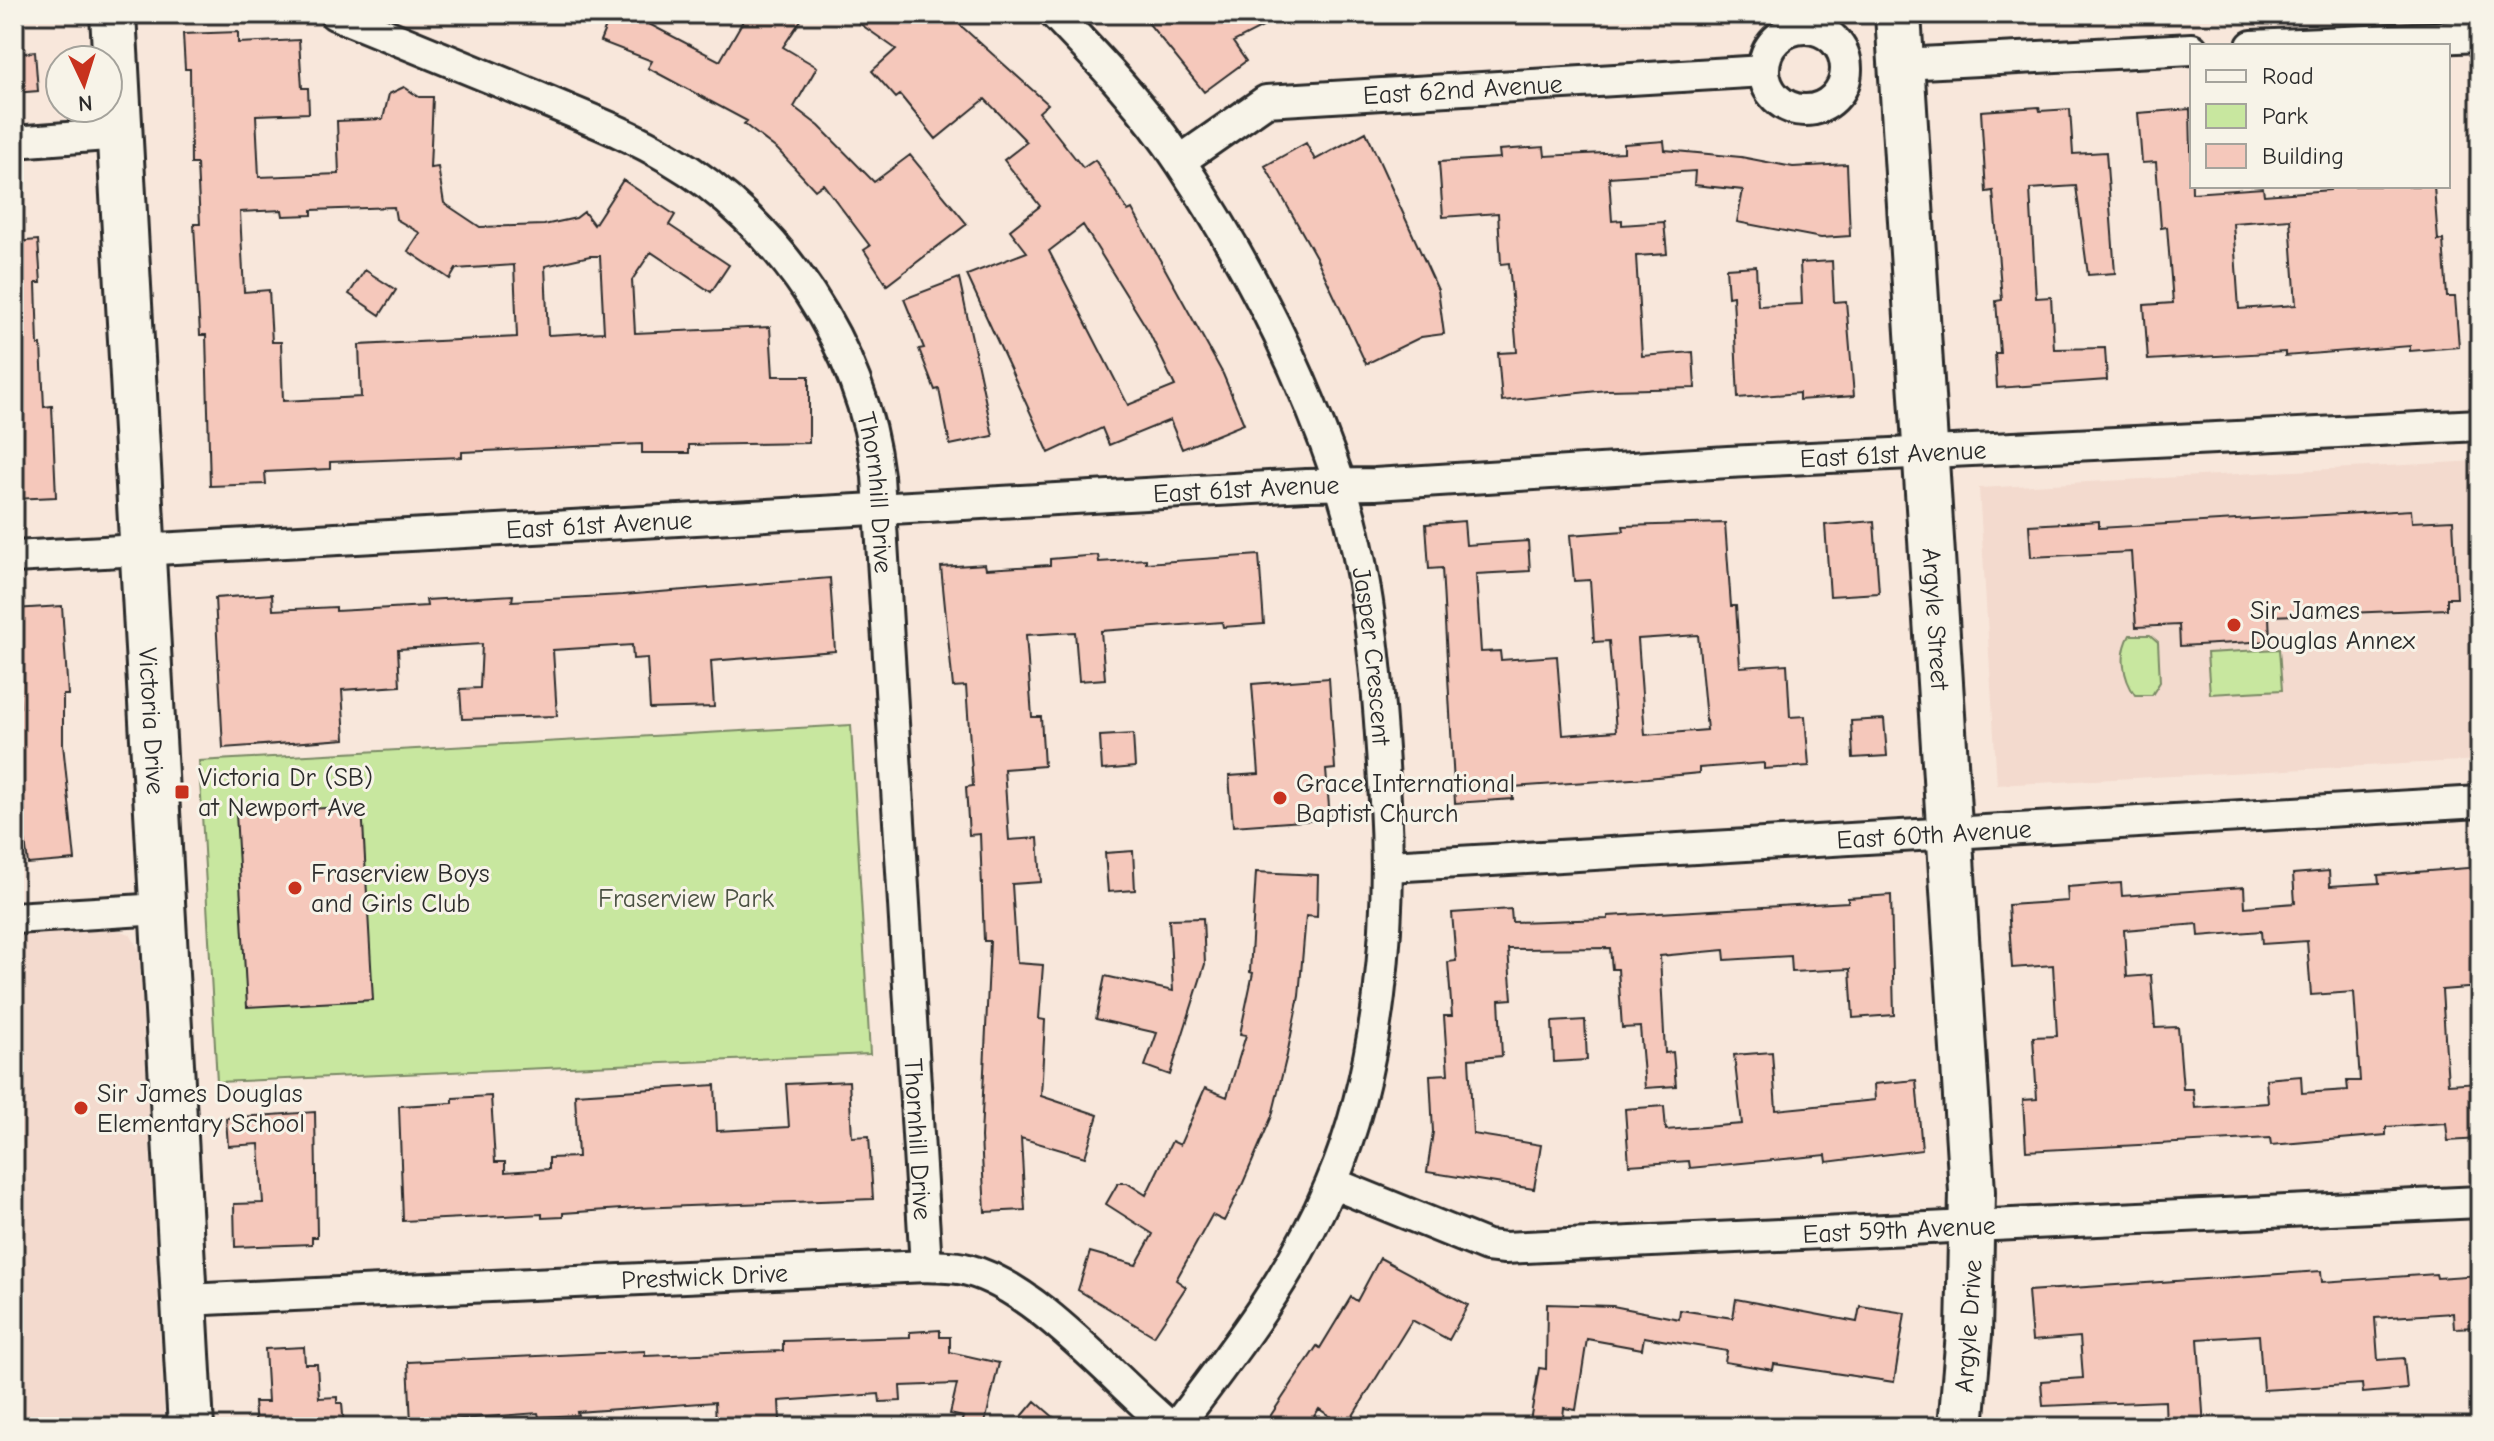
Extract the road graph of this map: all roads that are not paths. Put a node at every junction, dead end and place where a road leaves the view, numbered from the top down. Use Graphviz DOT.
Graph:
graph roads {
  1 [pos="113,14"];
  2 [pos="335,14"];
  3 [pos="1055,14"];
  4 [pos="1898,14"];
  5 [pos="2480,36"];
  6 [pos="2298,44"];
  7 [pos="2190,49"];
  8 [pos="1901,64"];
  9 [pos="1764,71"];
  10 [pos="120,134"];
  11 [pos="14,142"];
  12 [pos="1180,161"];
  13 [pos="2480,425"];
  14 [pos="1925,452"];
  15 [pos="1340,485"];
  16 [pos="879,509"];
  17 [pos="143,550"];
  18 [pos="14,557"];
  19 [pos="2480,802"];
  20 [pos="1949,832"];
  21 [pos="1389,866"];
  22 [pos="161,909"];
  23 [pos="14,918"];
  24 [pos="1332,1183"];
  25 [pos="2480,1202"];
  26 [pos="1973,1225"];
  27 [pos="926,1266"];
  28 [pos="185,1300"];
  29 [pos="191,1427"];
  30 [pos="1170,1427"];
  31 [pos="1176,1427"];
  32 [pos="1961,1427"];
  1 -- 10 [label="street, Victoria Drive"];
  2 -- 16 [label="street, Thornhill Drive"];
  3 -- 12 [label="street, Jasper Crescent"];
  4 -- 8 [label="street, Argyle Street"];
  5 -- 6 [label="street"];
  7 -- 8 [label="street"];
  8 -- 14 [label="street, Argyle Street"];
  9 -- 12 [label="street, East 62nd Avenue"];
  10 -- 11 [label="street"];
  10 -- 17 [label="street, Victoria Drive"];
  12 -- 15 [label="street, Jasper Crescent"];
  13 -- 14 [label="street, East 61st Avenue"];
  14 -- 15 [label="street, East 61st Avenue"];
  14 -- 20 [label="street, Argyle Street"];
  15 -- 16 [label="street, East 61st Avenue"];
  15 -- 21 [label="street, Jasper Crescent"];
  16 -- 17 [label="street, East 61st Avenue"];
  16 -- 27 [label="street, Thornhill Drive"];
  17 -- 18 [label="street, East 61st Avenue"];
  17 -- 22 [label="street, Victoria Drive"];
  19 -- 20 [label="street, East 60th Avenue"];
  20 -- 21 [label="street, East 60th Avenue"];
  20 -- 26 [label="street, Argyle Street"];
  21 -- 24 [label="street, Jasper Crescent"];
  22 -- 23 [label="street"];
  22 -- 28 [label="street, Victoria Drive"];
  24 -- 26 [label="street, East 59th Avenue"];
  24 -- 31 [label="street, Jasper Crescent"];
  25 -- 26 [label="street, East 59th Avenue"];
  26 -- 32 [label="street, Argyle Drive"];
  27 -- 28 [label="street, Prestwick Drive"];
  27 -- 30 [label="street, Prestwick Drive"];
  28 -- 29 [label="street, Victoria Drive"];
}
